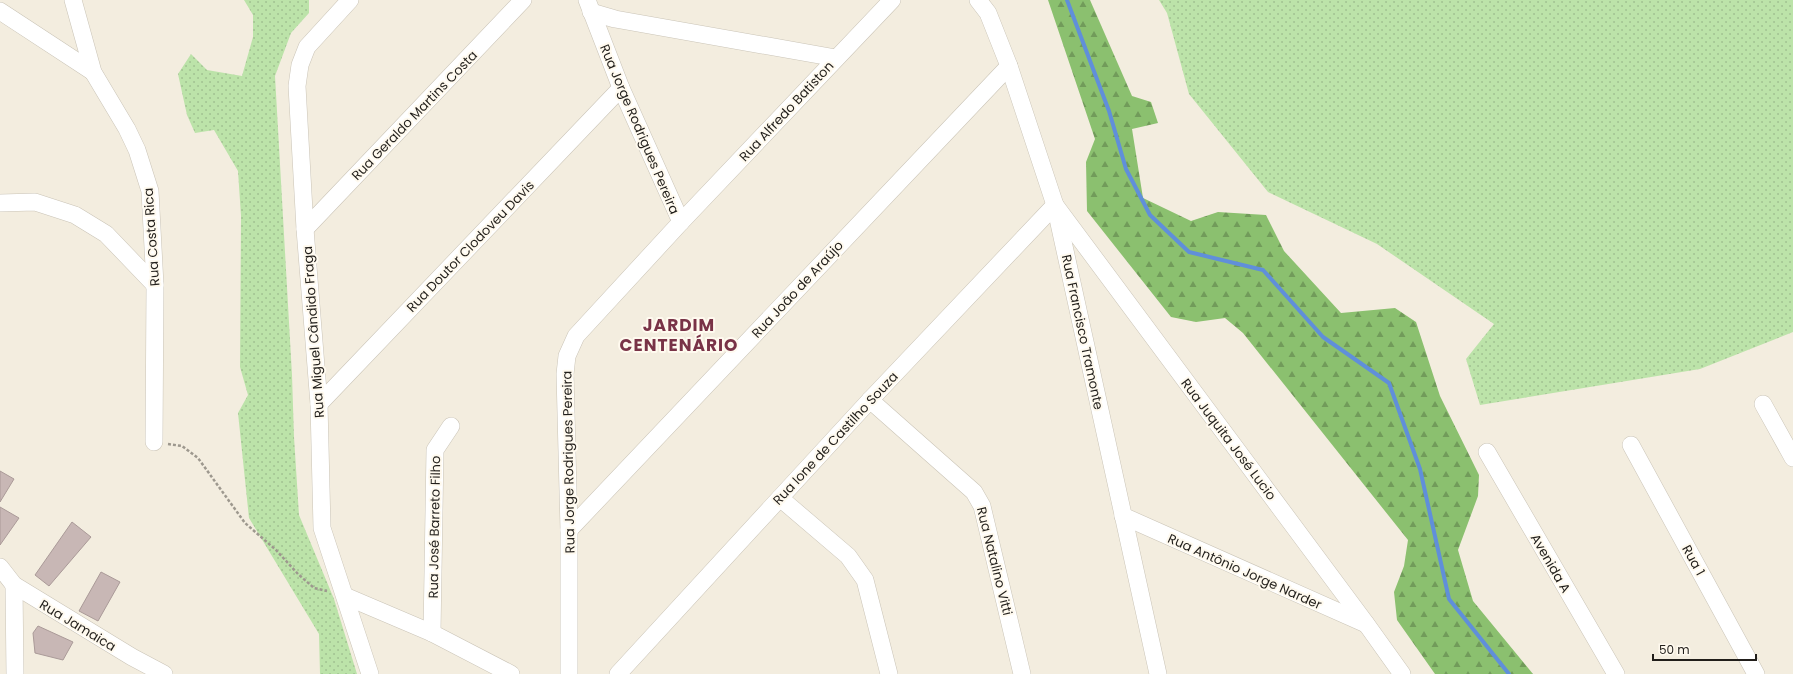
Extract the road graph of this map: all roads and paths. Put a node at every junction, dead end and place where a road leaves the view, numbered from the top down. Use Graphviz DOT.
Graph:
graph roads {
  1 [pos="73,0"];
  2 [pos="350,0"];
  3 [pos="523,0"];
  4 [pos="892,0"];
  5 [pos="978,0"];
  6 [pos="589,6"];
  7 [pos="0,11"];
  8 [pos="836,58"];
  9 [pos="1009,66"];
  10 [pos="93,72"];
  11 [pos="621,88"];
  12 [pos="0,203"];
  13 [pos="1055,205"];
  14 [pos="681,222"];
  15 [pos="305,230"];
  16 [pos="155,285"];
  17 [pos="870,400"];
  18 [pos="319,404"];
  19 [pos="1763,404"];
  20 [pos="451,426"];
  21 [pos="154,442"];
  22 [pos="1631,445"];
  23 [pos="1487,452"];
  24 [pos="1793,458"];
  25 [pos="780,498"];
  26 [pos="1123,516"];
  27 [pos="569,530"];
  28 [pos="0,567"];
  29 [pos="14,585"];
  30 [pos="345,596"];
  31 [pos="1367,625"];
  32 [pos="432,633"];
  33 [pos="15,674"];
  34 [pos="164,674"];
  35 [pos="370,674"];
  36 [pos="511,674"];
  37 [pos="569,674"];
  38 [pos="618,674"];
  39 [pos="889,674"];
  40 [pos="1022,674"];
  41 [pos="1158,674"];
  42 [pos="1402,674"];
  43 [pos="1616,674"];
  44 [pos="1756,674"];
  1 -- 10 [label="street, Rua Costa Rica"];
  2 -- 15 [label="street, Rua Miguel Cândido Fraga"];
  3 -- 15 [label="street, Rua Geraldo Martins Costa"];
  4 -- 8 [label="street, Rua Alfredo Batiston"];
  5 -- 9 [label="street, Rua Francisco Tramonte"];
  6 -- 8 [label="street"];
  6 -- 11 [label="street, Rua Jorge Rodrigues Pereira"];
  7 -- 10 [label="street"];
  8 -- 14 [label="street, Rua Alfredo Batiston"];
  9 -- 13 [label="street, Rua Francisco Tramonte"];
  9 -- 27 [label="street, Rua João de Araújo"];
  10 -- 16 [label="street, Rua Costa Rica"];
  11 -- 14 [label="street, Rua Jorge Rodrigues Pereira"];
  11 -- 18 [label="street, Rua Doutor Clodoveu Davis"];
  12 -- 16 [label="street"];
  13 -- 17 [label="street, Rua Ione de Castilho Souza"];
  13 -- 26 [label="street, Rua Francisco Tramonte"];
  13 -- 31 [label="street, Rua Juquita José Lucio"];
  14 -- 27 [label="street, Rua Jorge Rodrigues Pereira"];
  15 -- 18 [label="street, Rua Miguel Cândido Fraga"];
  16 -- 21 [label="street, Rua Costa Rica"];
  17 -- 25 [label="street, Rua Ione de Castilho Souza"];
  17 -- 40 [label="street, Rua Natalino Vitti"];
  18 -- 30 [label="street, Rua Miguel Cândido Fraga"];
  19 -- 24 [label="street"];
  20 -- 32 [label="street, Rua José Barreto Filho"];
  21 -- 30 [label="path"];
  22 -- 44 [label="street, Rua 1"];
  23 -- 43 [label="street, Avenida A"];
  25 -- 38 [label="street, Rua Ione de Castilho Souza"];
  25 -- 39 [label="street"];
  26 -- 31 [label="street, Rua Antônio Jorge Narder"];
  26 -- 41 [label="street, Rua Francisco Tramonte"];
  27 -- 37 [label="street, Rua Jorge Rodrigues Pereira"];
  28 -- 29 [label="street, Rua Jamaica"];
  29 -- 33 [label="street"];
  29 -- 34 [label="street, Rua Jamaica"];
  30 -- 32 [label="street"];
  30 -- 35 [label="street, Rua Miguel Cândido Fraga"];
  31 -- 42 [label="street, Rua Juquita José Lucio"];
  32 -- 36 [label="street"];
}
